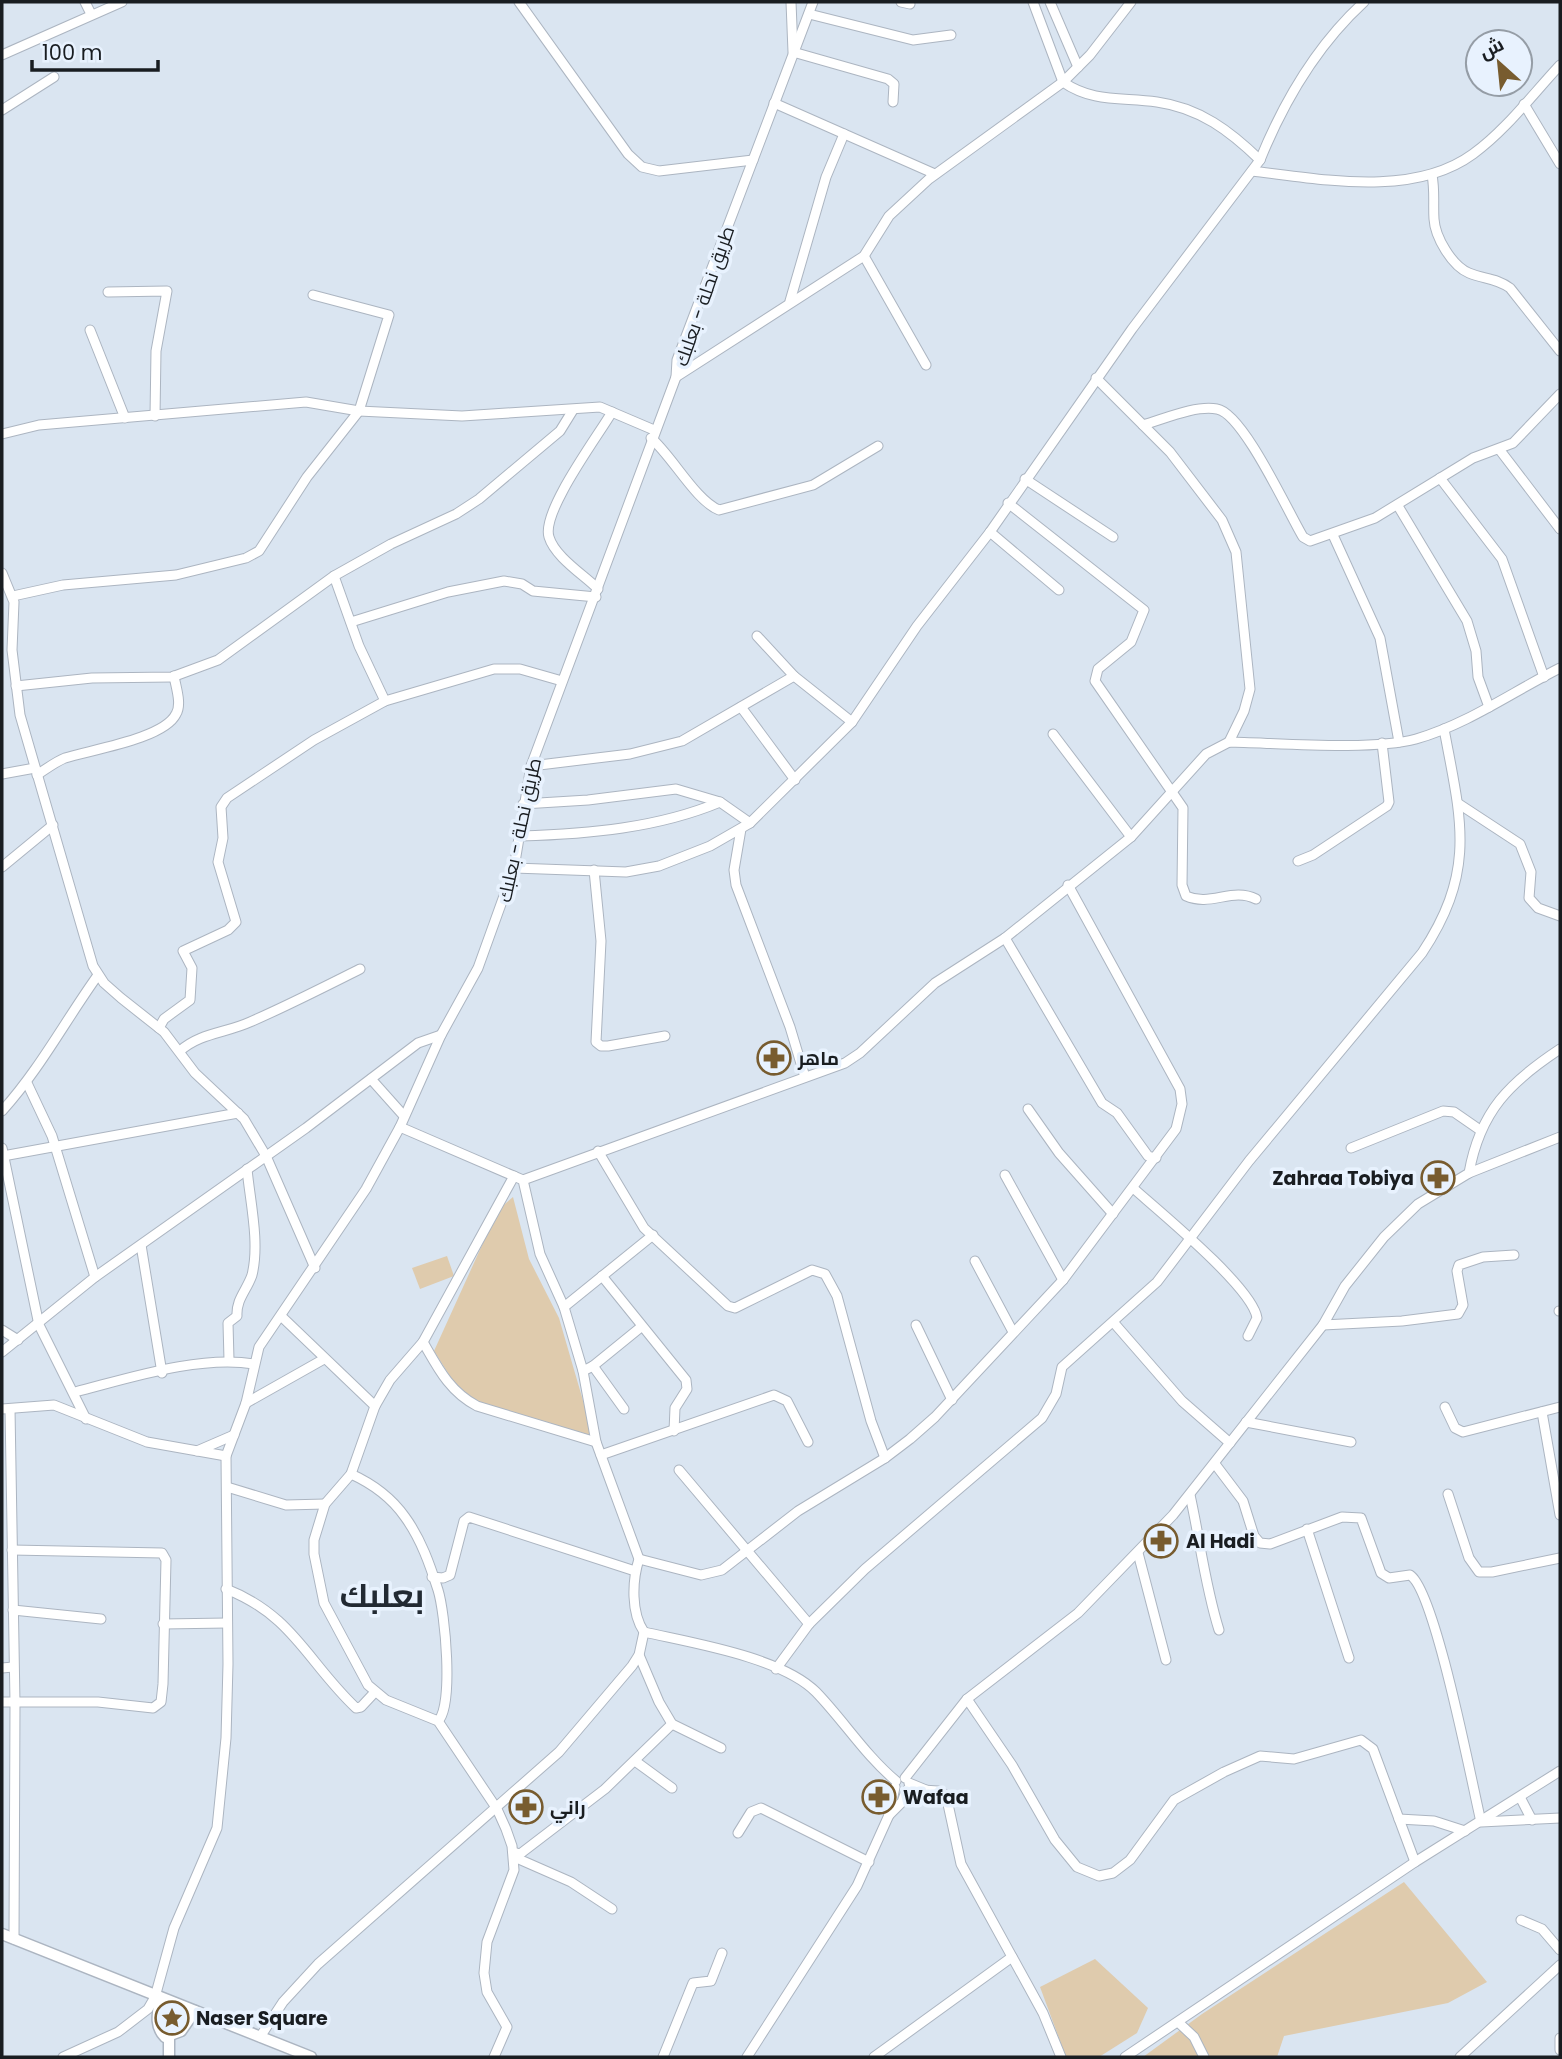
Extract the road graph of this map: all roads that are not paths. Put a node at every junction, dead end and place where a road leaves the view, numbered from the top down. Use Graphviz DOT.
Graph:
graph roads {
  1 [pos="85,2"];
  2 [pos="122,2"];
  3 [pos="519,2"];
  4 [pos="791,2"];
  5 [pos="813,2"];
  6 [pos="1050,2"];
  7 [pos="1131,2"];
  8 [pos="1364,2"];
  9 [pos="1037,3"];
  10 [pos="90,14"];
  11 [pos="809,14"];
  12 [pos="951,35"];
  13 [pos="793,52"];
  14 [pos="2,55"];
  15 [pos="1560,65"];
  16 [pos="1078,66"];
  17 [pos="54,77"];
  18 [pos="1063,82"];
  19 [pos="893,102"];
  20 [pos="774,103"];
  21 [pos="1524,104"];
  22 [pos="2,110"];
  23 [pos="844,134"];
  24 [pos="753,160"];
  25 [pos="1260,160"];
  26 [pos="1560,164"];
  27 [pos="1252,171"];
  28 [pos="935,174"];
  29 [pos="1432,175"];
  30 [pos="863,256"];
  31 [pos="108,292"];
  32 [pos="313,295"];
  33 [pos="789,301"];
  34 [pos="90,330"];
  35 [pos="1560,351"];
  36 [pos="926,365"];
  37 [pos="676,377"];
  38 [pos="1096,379"];
  39 [pos="1560,394"];
  40 [pos="573,410"];
  41 [pos="359,411"];
  42 [pos="612,412"];
  43 [pos="155,416"];
  44 [pos="125,418"];
  45 [pos="1143,425"];
  46 [pos="2,434"];
  47 [pos="653,434"];
  48 [pos="878,446"];
  49 [pos="1499,449"];
  50 [pos="1440,478"];
  51 [pos="1025,479"];
  52 [pos="1008,503"];
  53 [pos="1398,506"];
  54 [pos="1560,529"];
  55 [pos="990,532"];
  56 [pos="1333,535"];
  57 [pos="1113,537"];
  58 [pos="2,573"];
  59 [pos="334,576"];
  60 [pos="1059,590"];
  61 [pos="597,593"];
  62 [pos="13,596"];
  63 [pos="351,622"];
  64 [pos="757,636"];
  65 [pos="1560,668"];
  66 [pos="14,674"];
  67 [pos="174,676"];
  68 [pos="793,676"];
  69 [pos="2,677"];
  70 [pos="1544,677"];
  71 [pos="562,681"];
  72 [pos="16,686"];
  73 [pos="385,701"];
  74 [pos="741,707"];
  75 [pos="1489,707"];
  76 [pos="852,722"];
  77 [pos="1444,729"];
  78 [pos="1053,734"];
  79 [pos="1228,742"];
  80 [pos="1399,742"];
  81 [pos="1382,743"];
  82 [pos="531,766"];
  83 [pos="36,772"];
  84 [pos="2,774"];
  85 [pos="795,780"];
  86 [pos="1172,791"];
  87 [pos="720,802"];
  88 [pos="523,804"];
  89 [pos="1459,804"];
  90 [pos="53,825"];
  91 [pos="746,826"];
  92 [pos="521,836"];
  93 [pos="1131,837"];
  94 [pos="1298,861"];
  95 [pos="2,867"];
  96 [pos="514,868"];
  97 [pos="594,870"];
  98 [pos="1068,885"];
  99 [pos="1256,899"];
  100 [pos="1560,916"];
  101 [pos="1005,937"];
  102 [pos="360,970"];
  103 [pos="98,975"];
  104 [pos="159,1028"];
  105 [pos="442,1035"];
  106 [pos="665,1036"];
  107 [pos="1560,1048"];
  108 [pos="180,1051"];
  109 [pos="805,1077"];
  110 [pos="371,1079"];
  111 [pos="27,1083"];
  112 [pos="1028,1109"];
  113 [pos="2,1111"];
  114 [pos="238,1113"];
  115 [pos="404,1116"];
  116 [pos="400,1127"];
  117 [pos="1480,1130"];
  118 [pos="1560,1137"];
  119 [pos="55,1145"];
  120 [pos="1351,1148"];
  121 [pos="598,1151"];
  122 [pos="3,1154"];
  123 [pos="266,1156"];
  124 [pos="1156,1158"];
  125 [pos="247,1169"];
  126 [pos="1469,1173"];
  127 [pos="1004,1175"];
  128 [pos="519,1178"];
  129 [pos="1133,1188"];
  130 [pos="1112,1214"];
  131 [pos="653,1235"];
  132 [pos="1189,1238"];
  133 [pos="141,1245"];
  134 [pos="1514,1255"];
  135 [pos="975,1261"];
  136 [pos="315,1268"];
  137 [pos="602,1276"];
  138 [pos="95,1277"];
  139 [pos="1063,1280"];
  140 [pos="564,1307"];
  141 [pos="281,1316"];
  142 [pos="1114,1323"];
  143 [pos="39,1325"];
  144 [pos="916,1325"];
  145 [pos="1323,1325"];
  146 [pos="641,1327"];
  147 [pos="2,1330"];
  148 [pos="1013,1332"];
  149 [pos="1248,1336"];
  150 [pos="18,1340"];
  151 [pos="423,1342"];
  152 [pos="2,1352"];
  153 [pos="324,1359"];
  154 [pos="229,1360"];
  155 [pos="254,1364"];
  156 [pos="593,1366"];
  157 [pos="583,1371"];
  158 [pos="162,1373"];
  159 [pos="75,1392"];
  160 [pos="952,1400"];
  161 [pos="246,1403"];
  162 [pos="374,1406"];
  163 [pos="1446,1407"];
  164 [pos="1560,1407"];
  165 [pos="6,1409"];
  166 [pos="624,1409"];
  167 [pos="1542,1412"];
  168 [pos="86,1419"];
  169 [pos="1246,1422"];
  170 [pos="674,1431"];
  171 [pos="234,1434"];
  172 [pos="596,1442"];
  173 [pos="808,1442"];
  174 [pos="1350,1442"];
  175 [pos="1230,1443"];
  176 [pos="197,1451"];
  177 [pos="601,1455"];
  178 [pos="226,1456"];
  179 [pos="885,1458"];
  180 [pos="1215,1464"];
  181 [pos="679,1470"];
  182 [pos="351,1474"];
  183 [pos="227,1487"];
  184 [pos="1448,1494"];
  185 [pos="1191,1495"];
  186 [pos="325,1504"];
  187 [pos="1560,1515"];
  188 [pos="1307,1529"];
  189 [pos="12,1550"];
  190 [pos="748,1551"];
  191 [pos="1138,1553"];
  192 [pos="1560,1558"];
  193 [pos="639,1559"];
  194 [pos="635,1570"];
  195 [pos="432,1577"];
  196 [pos="226,1590"];
  197 [pos="13,1610"];
  198 [pos="101,1619"];
  199 [pos="227,1623"];
  200 [pos="163,1624"];
  201 [pos="809,1624"];
  202 [pos="1219,1630"];
  203 [pos="644,1632"];
  204 [pos="639,1655"];
  205 [pos="1349,1658"];
  206 [pos="1166,1660"];
  207 [pos="13,1667"];
  208 [pos="2,1668"];
  209 [pos="776,1669"];
  210 [pos="375,1692"];
  211 [pos="967,1699"];
  212 [pos="2,1702"];
  213 [pos="15,1703"];
  214 [pos="438,1721"];
  215 [pos="672,1724"];
  216 [pos="721,1748"];
  217 [pos="635,1761"];
  218 [pos="1560,1771"];
  219 [pos="903,1785"];
  220 [pos="672,1787"];
  221 [pos="1520,1797"];
  222 [pos="497,1808"];
  223 [pos="1560,1818"];
  224 [pos="1399,1819"];
  225 [pos="1532,1820"];
  226 [pos="1481,1822"];
  227 [pos="1465,1831"];
  228 [pos="738,1833"];
  229 [pos="514,1855"];
  230 [pos="869,1862"];
  231 [pos="1415,1862"];
  232 [pos="612,1909"];
  233 [pos="1521,1920"];
  234 [pos="2,1934"];
  235 [pos="14,1939"];
  236 [pos="1560,1950"];
  237 [pos="722,1953"];
  238 [pos="1012,1957"];
  239 [pos="1560,1965"];
  240 [pos="158,1998"];
  241 [pos="195,2011"];
  242 [pos="1178,2022"];
  243 [pos="260,2037"];
  244 [pos="169,2038"];
  245 [pos="1560,2038"];
  246 [pos="1560,2050"];
  247 [pos="63,2057"];
  248 [pos="169,2057"];
  249 [pos="311,2057"];
  250 [pos="494,2057"];
  251 [pos="663,2057"];
  252 [pos="747,2057"];
  253 [pos="874,2057"];
  254 [pos="1061,2057"];
  255 [pos="1125,2057"];
  256 [pos="1204,2057"];
  257 [pos="1460,2057"];
  1 -- 10 [label="street"];
  2 -- 10 [label="street"];
  3 -- 24 [label="street"];
  4 -- 13 [label="street"];
  5 -- 11 [label="street, طريق نحلة - بعلبك"];
  6 -- 16 [label="street"];
  7 -- 16 [label="street"];
  8 -- 25 [label="street"];
  9 -- 18 [label="street"];
  10 -- 14 [label="street"];
  11 -- 12 [label="street"];
  11 -- 13 [label="street, طريق نحلة - بعلبك"];
  13 -- 19 [label="street"];
  13 -- 20 [label="street, طريق نحلة - بعلبك"];
  15 -- 21 [label="street"];
  16 -- 18 [label="street"];
  17 -- 22 [label="street"];
  18 -- 25 [label="street"];
  18 -- 28 [label="street"];
  20 -- 23 [label="street"];
  20 -- 24 [label="street, طريق نحلة - بعلبك"];
  21 -- 26 [label="street"];
  21 -- 29 [label="street"];
  23 -- 28 [label="street"];
  23 -- 33 [label="street"];
  24 -- 37 [label="street, طريق نحلة - بعلبك"];
  25 -- 27 [label="street"];
  27 -- 29 [label="street"];
  27 -- 38 [label="street"];
  28 -- 30 [label="street"];
  29 -- 35 [label="street"];
  30 -- 33 [label="street"];
  30 -- 36 [label="street"];
  31 -- 43 [label="street"];
  32 -- 41 [label="street"];
  33 -- 37 [label="street"];
  34 -- 44 [label="street"];
  37 -- 47 [label="street, طريق نحلة - بعلبك"];
  38 -- 45 [label="street"];
  38 -- 51 [label="street"];
  39 -- 49 [label="street"];
  40 -- 41 [label="street"];
  40 -- 42 [label="street"];
  40 -- 59 [label="street"];
  41 -- 43 [label="street"];
  41 -- 62 [label="street"];
  42 -- 47 [label="street"];
  42 -- 61 [label="street"];
  43 -- 44 [label="street"];
  44 -- 46 [label="street"];
  45 -- 56 [label="street"];
  45 -- 79 [label="street"];
  47 -- 48 [label="street"];
  47 -- 61 [label="street, طريق نحلة - بعلبك"];
  49 -- 50 [label="street"];
  49 -- 54 [label="street"];
  50 -- 53 [label="street"];
  50 -- 70 [label="street"];
  51 -- 52 [label="street"];
  51 -- 57 [label="street"];
  52 -- 55 [label="street"];
  52 -- 86 [label="street"];
  53 -- 56 [label="street"];
  53 -- 75 [label="street"];
  55 -- 60 [label="street"];
  55 -- 76 [label="street"];
  56 -- 80 [label="street"];
  58 -- 62 [label="street"];
  59 -- 63 [label="street"];
  59 -- 67 [label="street"];
  61 -- 63 [label="street"];
  61 -- 71 [label="street, طريق نحلة - بعلبك"];
  62 -- 66 [label="street"];
  63 -- 73 [label="street"];
  64 -- 68 [label="street"];
  65 -- 70 [label="street"];
  66 -- 69 [label="street"];
  66 -- 72 [label="street"];
  67 -- 72 [label="street"];
  67 -- 83 [label="street"];
  68 -- 74 [label="street"];
  68 -- 76 [label="street"];
  70 -- 75 [label="street"];
  71 -- 73 [label="street"];
  71 -- 82 [label="street, طريق نحلة - بعلبك"];
  72 -- 83 [label="street"];
  73 -- 104 [label="street"];
  74 -- 82 [label="street"];
  74 -- 85 [label="street"];
  75 -- 77 [label="street"];
  76 -- 85 [label="street"];
  77 -- 80 [label="street"];
  77 -- 89 [label="street"];
  78 -- 93 [label="street"];
  79 -- 81 [label="street"];
  79 -- 86 [label="street"];
  80 -- 81 [label="street"];
  81 -- 94 [label="street"];
  82 -- 88 [label="street, طريق نحلة - بعلبك"];
  83 -- 84 [label="street"];
  83 -- 90 [label="street"];
  85 -- 91 [label="street"];
  86 -- 93 [label="street"];
  86 -- 99 [label="street"];
  87 -- 88 [label="street"];
  87 -- 91 [label="street"];
  87 -- 92 [label="street"];
  88 -- 92 [label="street, طريق نحلة - بعلبك"];
  89 -- 100 [label="street"];
  89 -- 132 [label="street"];
  90 -- 95 [label="street"];
  90 -- 103 [label="street"];
  91 -- 97 [label="street"];
  91 -- 109 [label="street"];
  92 -- 96 [label="street, طريق نحلة - بعلبك"];
  93 -- 98 [label="street"];
  96 -- 97 [label="street"];
  96 -- 105 [label="street, طريق نحلة - بعلبك"];
  97 -- 106 [label="street"];
  98 -- 101 [label="street"];
  98 -- 124 [label="street"];
  101 -- 109 [label="street"];
  101 -- 124 [label="street"];
  102 -- 108 [label="street"];
  103 -- 104 [label="street"];
  103 -- 111 [label="street"];
  104 -- 108 [label="street"];
  105 -- 110 [label="street"];
  105 -- 115 [label="street, طريق نحلة - بعلبك"];
  107 -- 117 [label="street"];
  108 -- 114 [label="street"];
  109 -- 121 [label="street"];
  110 -- 115 [label="street"];
  110 -- 123 [label="street"];
  111 -- 113 [label="street"];
  111 -- 119 [label="street"];
  112 -- 130 [label="street"];
  114 -- 119 [label="street"];
  114 -- 123 [label="street"];
  115 -- 116 [label="street, طريق نحلة - بعلبك"];
  116 -- 128 [label="street"];
  116 -- 136 [label="street, طريق نحلة - بعلبك"];
  117 -- 120 [label="street"];
  117 -- 126 [label="street"];
  118 -- 126 [label="street"];
  119 -- 122 [label="street"];
  119 -- 138 [label="street"];
  121 -- 128 [label="street"];
  121 -- 131 [label="street"];
  122 -- 143 [label="street"];
  123 -- 125 [label="street"];
  123 -- 136 [label="street"];
  124 -- 129 [label="street"];
  125 -- 133 [label="street"];
  125 -- 154 [label="street"];
  126 -- 145 [label="street"];
  127 -- 139 [label="street"];
  128 -- 140 [label="street"];
  128 -- 151 [label="street"];
  129 -- 130 [label="street"];
  129 -- 132 [label="street"];
  130 -- 139 [label="street"];
  131 -- 137 [label="street"];
  131 -- 179 [label="street"];
  132 -- 142 [label="street"];
  132 -- 149 [label="street"];
  133 -- 138 [label="street"];
  133 -- 158 [label="street"];
  134 -- 145 [label="street"];
  135 -- 148 [label="street"];
  136 -- 141 [label="street, طريق نحلة - بعلبك"];
  137 -- 140 [label="street"];
  137 -- 146 [label="street"];
  138 -- 143 [label="street"];
  139 -- 148 [label="street"];
  140 -- 157 [label="street"];
  141 -- 153 [label="street"];
  141 -- 155 [label="street, طريق نحلة - بعلبك"];
  142 -- 175 [label="street"];
  142 -- 201 [label="street"];
  143 -- 150 [label="street"];
  143 -- 159 [label="street"];
  144 -- 160 [label="street"];
  145 -- 169 [label="street"];
  146 -- 156 [label="street"];
  146 -- 170 [label="street"];
  147 -- 150 [label="street"];
  148 -- 160 [label="street"];
  150 -- 152 [label="street"];
  151 -- 162 [label="street"];
  151 -- 172 [label="street"];
  153 -- 161 [label="street"];
  153 -- 162 [label="street"];
  154 -- 155 [label="street"];
  154 -- 158 [label="street"];
  155 -- 161 [label="street, طريق نحلة - بعلبك"];
  156 -- 157 [label="street"];
  156 -- 166 [label="street"];
  157 -- 172 [label="street"];
  158 -- 159 [label="street"];
  159 -- 168 [label="street"];
  160 -- 179 [label="street"];
  161 -- 171 [label="street, طريق نحلة - بعلبك"];
  162 -- 182 [label="street"];
  163 -- 167 [label="street"];
  164 -- 167 [label="street"];
  165 -- 168 [label="street"];
  165 -- 189 [label="street"];
  167 -- 187 [label="street"];
  168 -- 176 [label="street"];
  169 -- 174 [label="street"];
  169 -- 175 [label="street"];
  170 -- 173 [label="street"];
  170 -- 177 [label="street"];
  171 -- 176 [label="street"];
  171 -- 178 [label="street, طريق نحلة - بعلبك"];
  172 -- 177 [label="street"];
  175 -- 180 [label="street"];
  176 -- 178 [label="street"];
  177 -- 193 [label="street"];
  178 -- 183 [label="street"];
  179 -- 190 [label="street"];
  180 -- 185 [label="street"];
  180 -- 188 [label="street"];
  181 -- 190 [label="street"];
  182 -- 186 [label="street"];
  182 -- 195 [label="street"];
  183 -- 186 [label="street"];
  183 -- 196 [label="street"];
  184 -- 192 [label="street"];
  185 -- 191 [label="street"];
  185 -- 202 [label="street"];
  186 -- 210 [label="street"];
  188 -- 205 [label="street"];
  188 -- 226 [label="street"];
  189 -- 197 [label="street"];
  189 -- 200 [label="street"];
  190 -- 193 [label="street"];
  190 -- 201 [label="street"];
  191 -- 206 [label="street"];
  191 -- 211 [label="street"];
  193 -- 194 [label="street"];
  194 -- 195 [label="street"];
  194 -- 203 [label="street"];
  195 -- 214 [label="street"];
  196 -- 199 [label="street"];
  196 -- 210 [label="street"];
  197 -- 198 [label="street"];
  197 -- 207 [label="street"];
  199 -- 200 [label="street"];
  199 -- 240 [label="street"];
  200 -- 213 [label="street"];
  201 -- 209 [label="street"];
  203 -- 204 [label="street"];
  203 -- 209 [label="street"];
  204 -- 215 [label="street"];
  204 -- 222 [label="street"];
  207 -- 208 [label="street"];
  207 -- 213 [label="street"];
  209 -- 219 [label="street"];
  210 -- 214 [label="street"];
  211 -- 219 [label="street"];
  211 -- 224 [label="street"];
  212 -- 213 [label="street"];
  213 -- 235 [label="street"];
  214 -- 222 [label="street"];
  215 -- 216 [label="street"];
  215 -- 217 [label="street"];
  217 -- 220 [label="street"];
  217 -- 229 [label="street"];
  218 -- 221 [label="street"];
  219 -- 230 [label="street"];
  219 -- 238 [label="street"];
  221 -- 225 [label="street"];
  221 -- 226 [label="street"];
  222 -- 229 [label="street"];
  222 -- 243 [label="street"];
  223 -- 225 [label="street"];
  224 -- 227 [label="street"];
  224 -- 231 [label="street"];
  225 -- 226 [label="street"];
  226 -- 227 [label="street"];
  227 -- 231 [label="street"];
  228 -- 230 [label="street"];
  229 -- 232 [label="street"];
  229 -- 250 [label="street"];
  230 -- 252 [label="street"];
  231 -- 242 [label="street"];
  233 -- 236 [label="street"];
  234 -- 235 [label="main road"];
  235 -- 240 [label="main road"];
  237 -- 251 [label="street"];
  238 -- 253 [label="street"];
  238 -- 254 [label="street"];
  239 -- 257 [label="street"];
  240 -- 241 [label="main road"];
  240 -- 244 [label="main road"];
  240 -- 247 [label="street"];
  241 -- 243 [label="main road"];
  241 -- 244 [label="main road"];
  242 -- 255 [label="street"];
  242 -- 256 [label="street"];
  243 -- 249 [label="main road"];
  244 -- 248 [label="main road"];
  245 -- 246 [label="street"];
}
